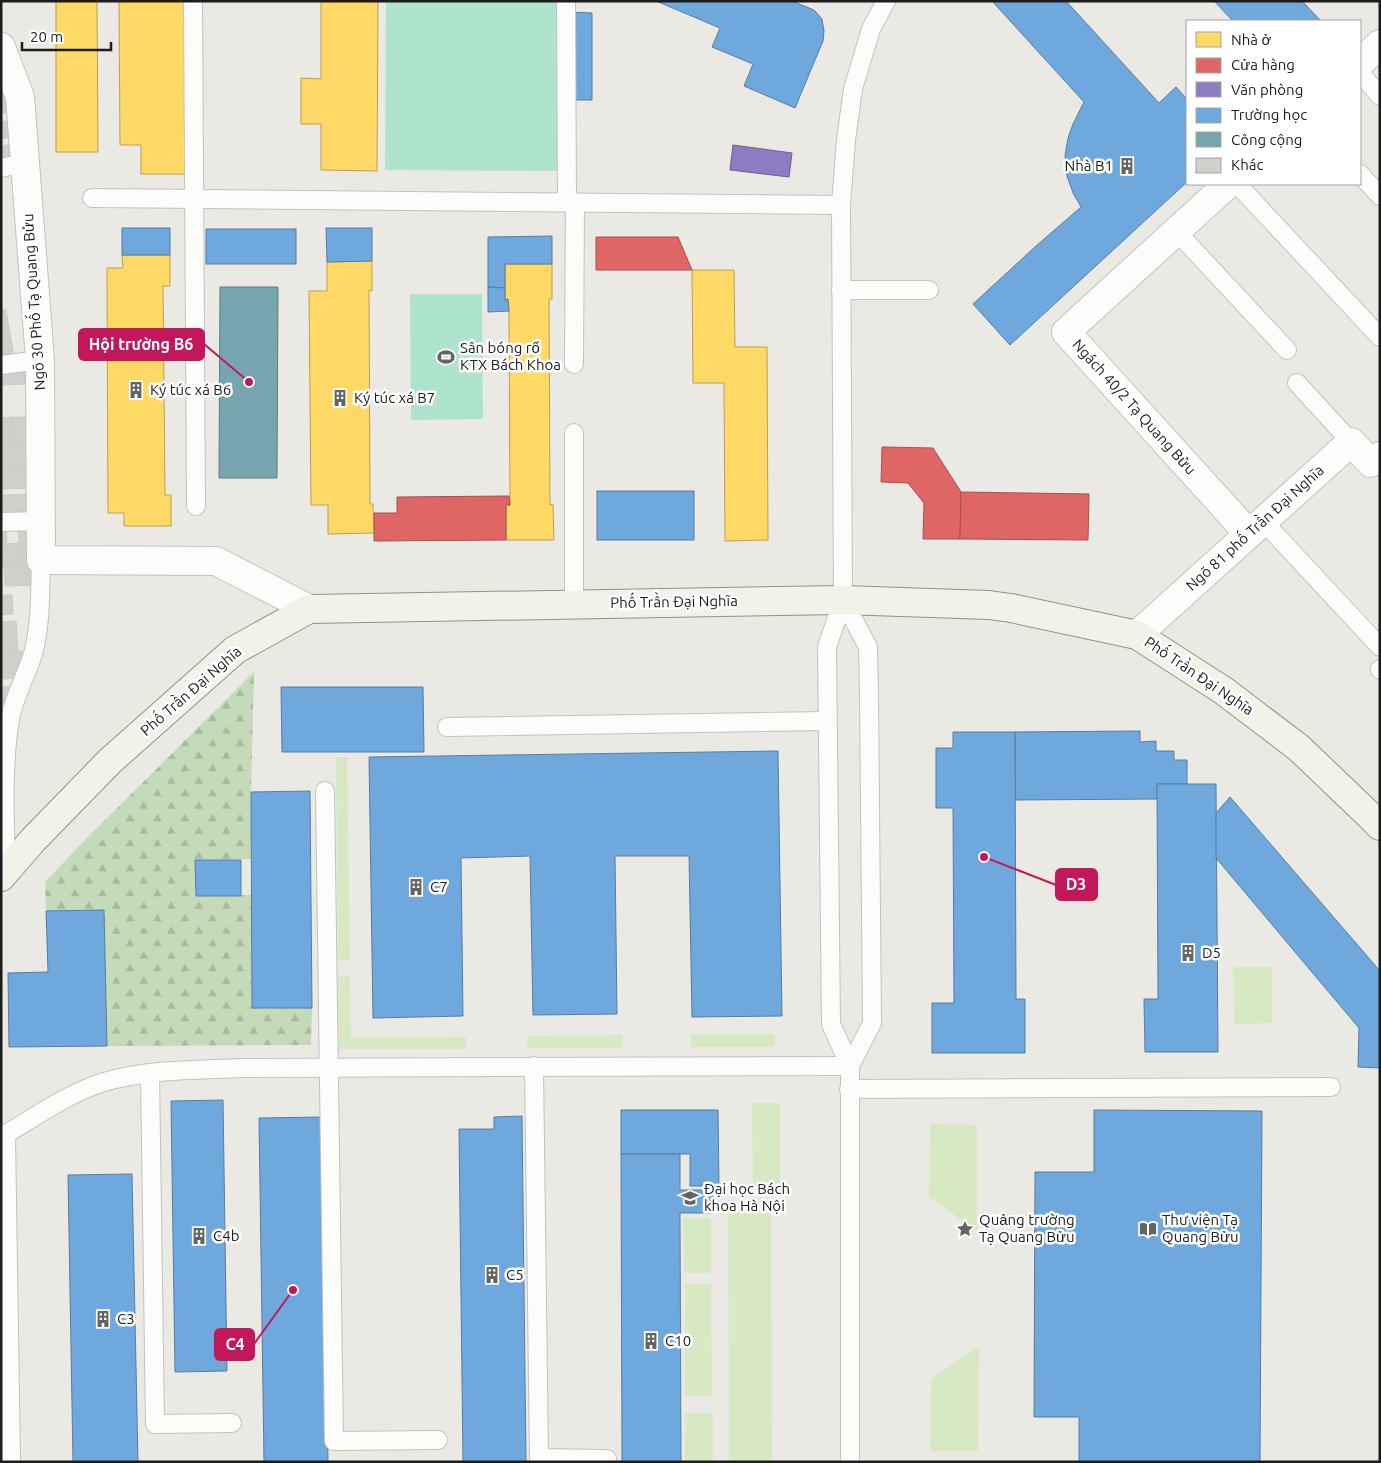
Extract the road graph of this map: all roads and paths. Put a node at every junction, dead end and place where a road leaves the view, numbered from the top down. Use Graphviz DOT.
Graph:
graph roads {
  1 [pos="193,1"];
  2 [pos="566,1"];
  3 [pos="886,1"];
  4 [pos="1380,44"];
  5 [pos="1,47"];
  6 [pos="1361,61"];
  7 [pos="1361,74"];
  8 [pos="1380,96"];
  9 [pos="13,165"];
  10 [pos="1361,175"];
  11 [pos="1227,185"];
  12 [pos="1238,185"];
  13 [pos="1380,196"];
  14 [pos="92,198"];
  15 [pos="194,199"];
  16 [pos="571,202"];
  17 [pos="841,205"];
  18 [pos="1176,231"];
  19 [pos="841,290"];
  20 [pos="929,290"];
  21 [pos="1380,337"];
  22 [pos="1287,350"];
  23 [pos="40,360"];
  24 [pos="574,364"];
  25 [pos="1,365"];
  26 [pos="1296,383"];
  27 [pos="574,433"];
  28 [pos="1351,442"];
  29 [pos="1377,464"];
  30 [pos="196,506"];
  31 [pos="40,521"];
  32 [pos="1,522"];
  33 [pos="1256,528"];
  34 [pos="41,560"];
  35 [pos="843,600"];
  36 [pos="574,604"];
  37 [pos="309,609"];
  38 [pos="1137,634"];
  39 [pos="1380,647"];
  40 [pos="827,721"];
  41 [pos="6,724"];
  42 [pos="447,727"];
  43 [pos="325,791"];
  44 [pos="1380,826"];
  45 [pos="4,874"];
  46 [pos="534,1066"];
  47 [pos="850,1066"];
  48 [pos="330,1068"];
  49 [pos="150,1074"];
  50 [pos="1331,1087"];
  51 [pos="850,1089"];
  52 [pos="3,1137"];
  53 [pos="232,1423"];
  54 [pos="438,1440"];
  55 [pos="607,1459"];
  56 [pos="10,1462"];
  57 [pos="850,1462"];
  1 -- 15 [label="lane"];
  2 -- 16 [label="lane"];
  3 -- 17 [label="lane"];
  4 -- 6 [label="street"];
  5 -- 9 [label="street, Ngõ 30 Phố Tạ Quang Bửu"];
  7 -- 8 [label="lane"];
  9 -- 23 [label="street, Ngõ 30 Phố Tạ Quang Bửu"];
  10 -- 13 [label="lane"];
  11 -- 18 [label="street, Ngách 40/2 Tạ Quang Bửu"];
  12 -- 21 [label="lane"];
  14 -- 15 [label="lane"];
  15 -- 16 [label="lane"];
  15 -- 30 [label="lane"];
  16 -- 17 [label="lane"];
  16 -- 24 [label="lane"];
  17 -- 19 [label="lane"];
  18 -- 22 [label="lane"];
  18 -- 33 [label="street, Ngách 40/2 Tạ Quang Bửu"];
  19 -- 20 [label="lane"];
  19 -- 35 [label="lane"];
  23 -- 25 [label="lane"];
  23 -- 31 [label="street, Ngõ 30 Phố Tạ Quang Bửu"];
  26 -- 28 [label="lane"];
  27 -- 36 [label="lane"];
  28 -- 29 [label="street"];
  28 -- 33 [label="street, Ngõ 81 phố Trần Đại Nghĩa"];
  31 -- 32 [label="lane"];
  31 -- 34 [label="street, Ngõ 30 Phố Tạ Quang Bửu"];
  33 -- 38 [label="street, Ngõ 81 phố Trần Đại Nghĩa"];
  33 -- 39 [label="lane"];
  34 -- 37 [label="street"];
  34 -- 41 [label="lane, Ngõ 30 Phố Tạ Quang Bửu"];
  35 -- 36 [label="street, Phố Trần Đại Nghĩa"];
  35 -- 38 [label="street, Phố Trần Đại Nghĩa"];
  35 -- 40 [label="lane"];
  35 -- 47 [label="lane"];
  36 -- 37 [label="street, Phố Trần Đại Nghĩa"];
  37 -- 45 [label="street, Phố Trần Đại Nghĩa"];
  38 -- 44 [label="street, Phố Trần Đại Nghĩa"];
  40 -- 42 [label="lane"];
  40 -- 47 [label="lane"];
  41 -- 45 [label="lane, Ngõ 30 Phố Tạ Quang Bửu"];
  43 -- 48 [label="lane"];
  46 -- 47 [label="lane"];
  46 -- 48 [label="lane"];
  46 -- 55 [label="lane"];
  47 -- 51 [label="lane"];
  48 -- 49 [label="lane"];
  48 -- 54 [label="lane"];
  49 -- 52 [label="lane"];
  49 -- 53 [label="lane"];
  50 -- 51 [label="lane"];
  51 -- 57 [label="lane"];
  52 -- 56 [label="lane"];
}
